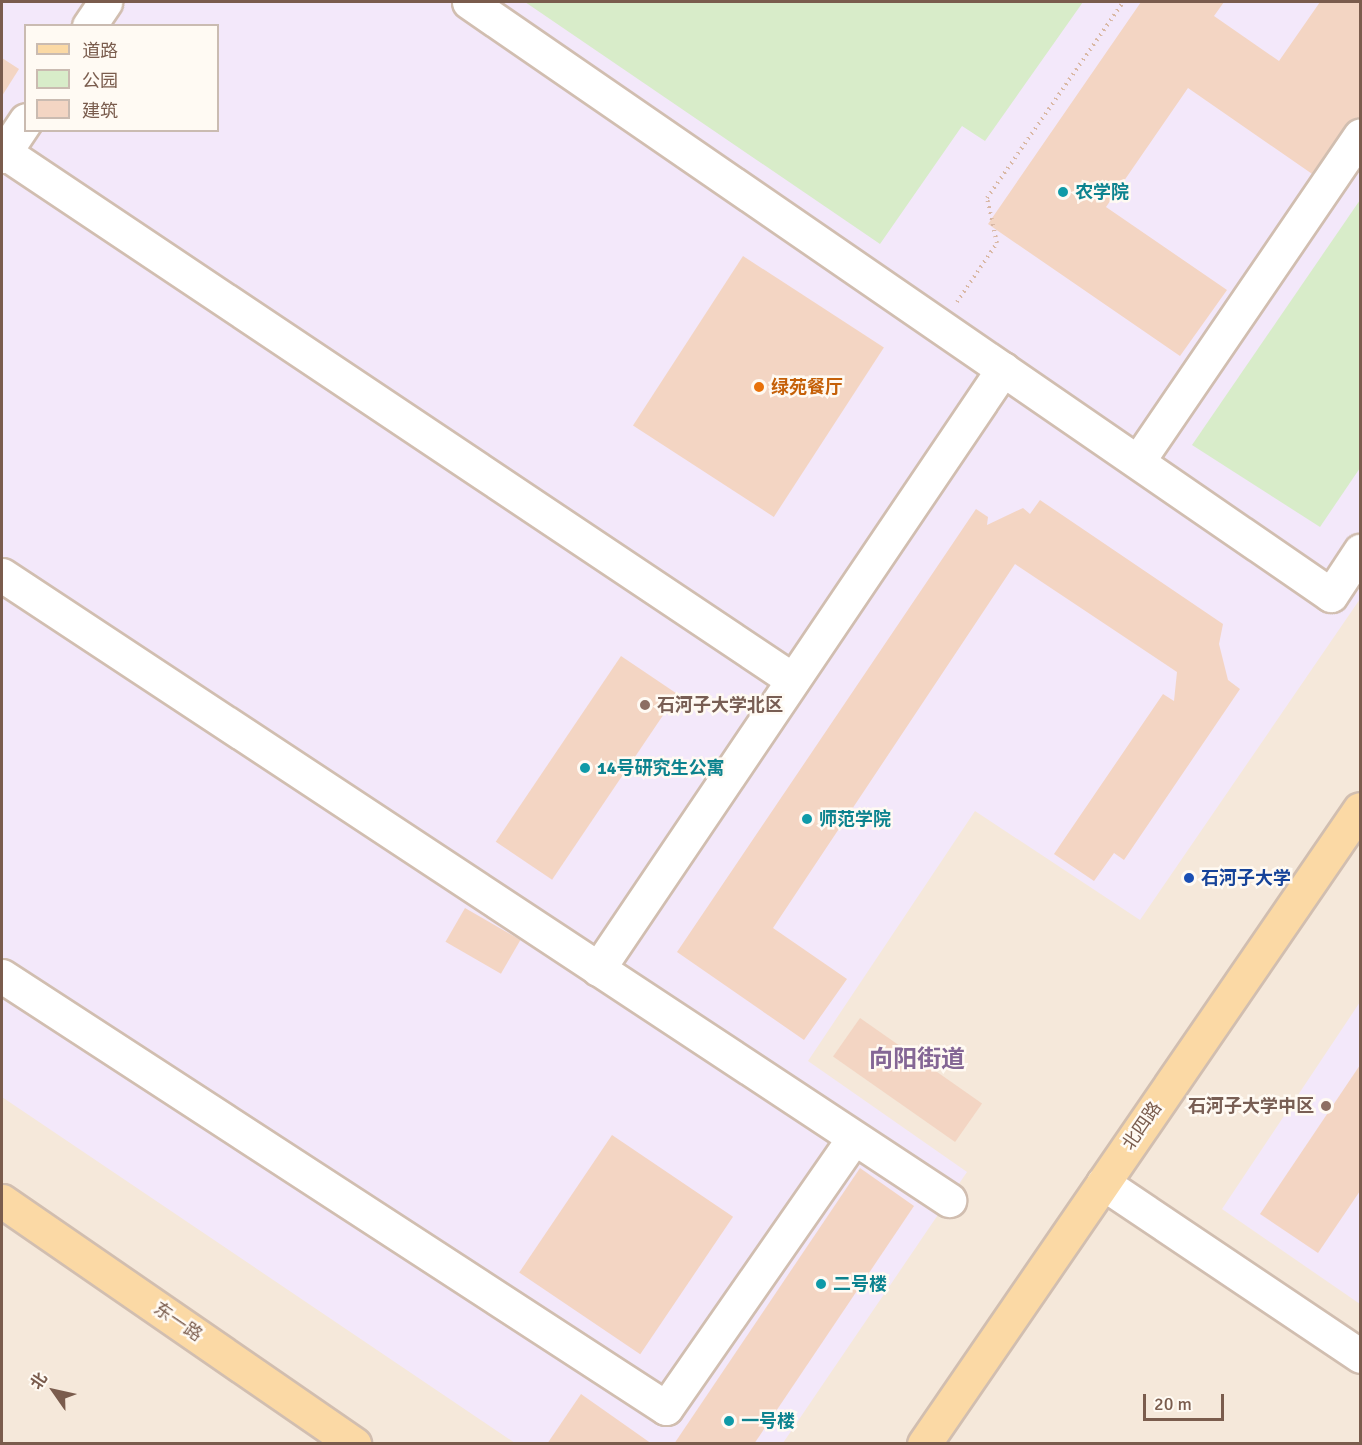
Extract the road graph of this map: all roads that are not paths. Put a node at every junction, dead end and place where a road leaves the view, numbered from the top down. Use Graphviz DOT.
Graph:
graph roads {
  1 [pos="105,2"];
  2 [pos="469,2"];
  3 [pos="90,24"];
  4 [pos="24,123"];
  5 [pos="1360,135"];
  6 [pos="3,154"];
  7 [pos="1003,369"];
  8 [pos="1138,461"];
  9 [pos="1360,551"];
  10 [pos="2,575"];
  11 [pos="793,680"];
  12 [pos="1360,808"];
  13 [pos="598,969"];
  14 [pos="2,976"];
  15 [pos="854,1138"];
  16 [pos="1103,1183"];
  17 [pos="949,1200"];
  18 [pos="2,1201"];
  19 [pos="1360,1356"];
  20 [pos="354,1443"];
  21 [pos="924,1443"];
  1 -- 3 [label="street"];
  2 -- 7 [label="street"];
  4 -- 6 [label="street"];
  5 -- 8 [label="street"];
  6 -- 11 [label="street"];
  7 -- 8 [label="street"];
  7 -- 11 [label="street"];
  8 -- 9 [label="street"];
  10 -- 13 [label="street"];
  11 -- 13 [label="street"];
  12 -- 16 [label="main road, 北四路"];
  13 -- 15 [label="street"];
  14 -- 15 [label="street"];
  15 -- 17 [label="street"];
  16 -- 19 [label="street"];
  16 -- 21 [label="main road, 北四路"];
  18 -- 20 [label="main road, 东一路"];
}
